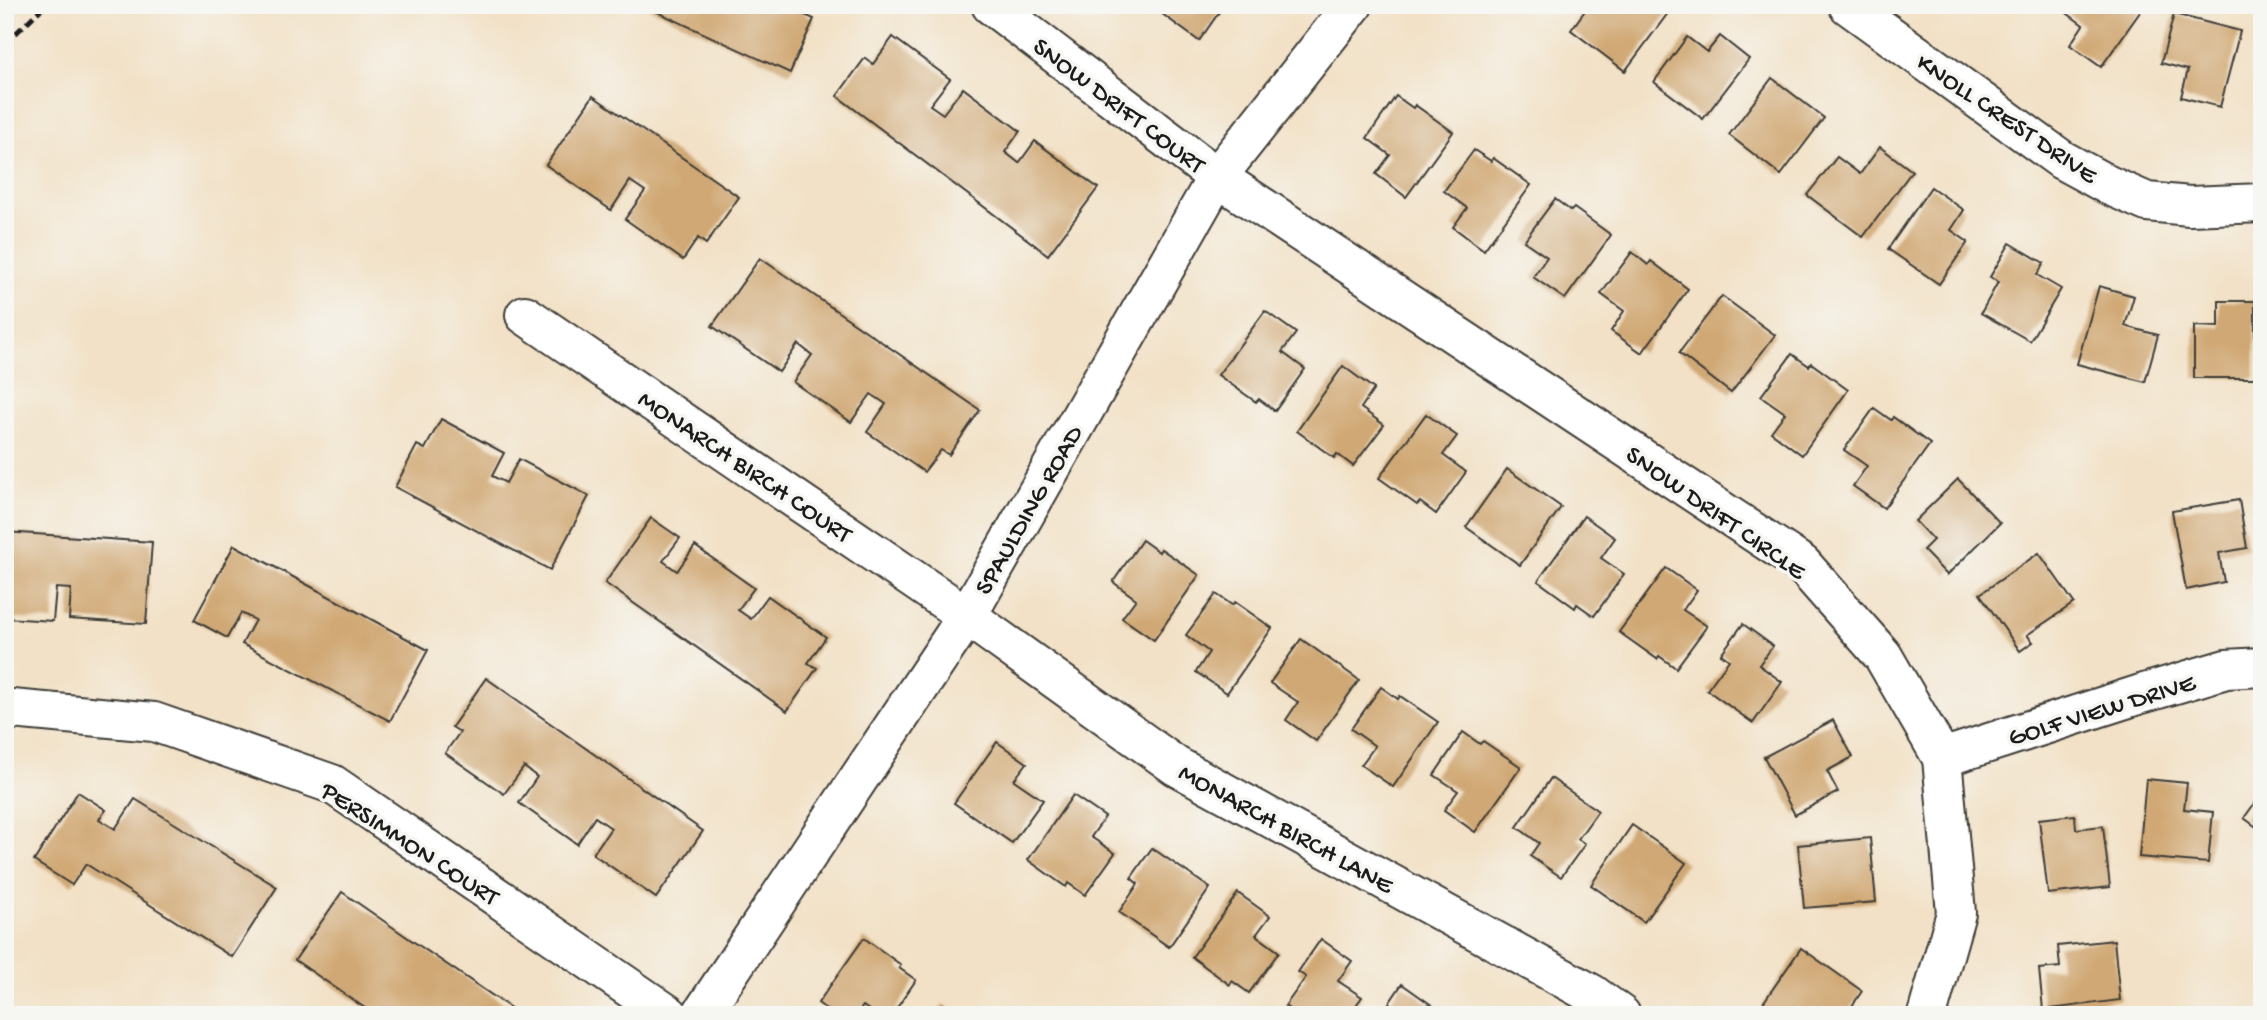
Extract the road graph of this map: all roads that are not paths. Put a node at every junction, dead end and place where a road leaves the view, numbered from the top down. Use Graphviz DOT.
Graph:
graph roads {
  1 [pos="990,5"];
  2 [pos="1353,5"];
  3 [pos="1848,5"];
  4 [pos="1217,177"];
  5 [pos="2262,203"];
  6 [pos="525,315"];
  7 [pos="967,616"];
  8 [pos="2262,667"];
  9 [pos="5,713"];
  10 [pos="1942,758"];
  11 [pos="669,1015"];
  12 [pos="701,1015"];
  13 [pos="1621,1015"];
  14 [pos="1927,1015"];
  1 -- 4 [label="street, SNOW DRIFT COURT"];
  2 -- 4 [label="street, SPAULDING ROAD"];
  3 -- 5 [label="street, KNOLL CREST DRIVE"];
  4 -- 7 [label="street, SPAULDING ROAD"];
  4 -- 10 [label="street, SNOW DRIFT CIRCLE"];
  6 -- 7 [label="street, MONARCH BIRCH COURT"];
  7 -- 12 [label="street, SPAULDING ROAD"];
  7 -- 13 [label="street, MONARCH BIRCH LANE"];
  8 -- 10 [label="street, GOLF VIEW DRIVE"];
  9 -- 11 [label="street, PERSIMMON COURT"];
  10 -- 14 [label="street, SNOW DRIFT CIRCLE"];
}
